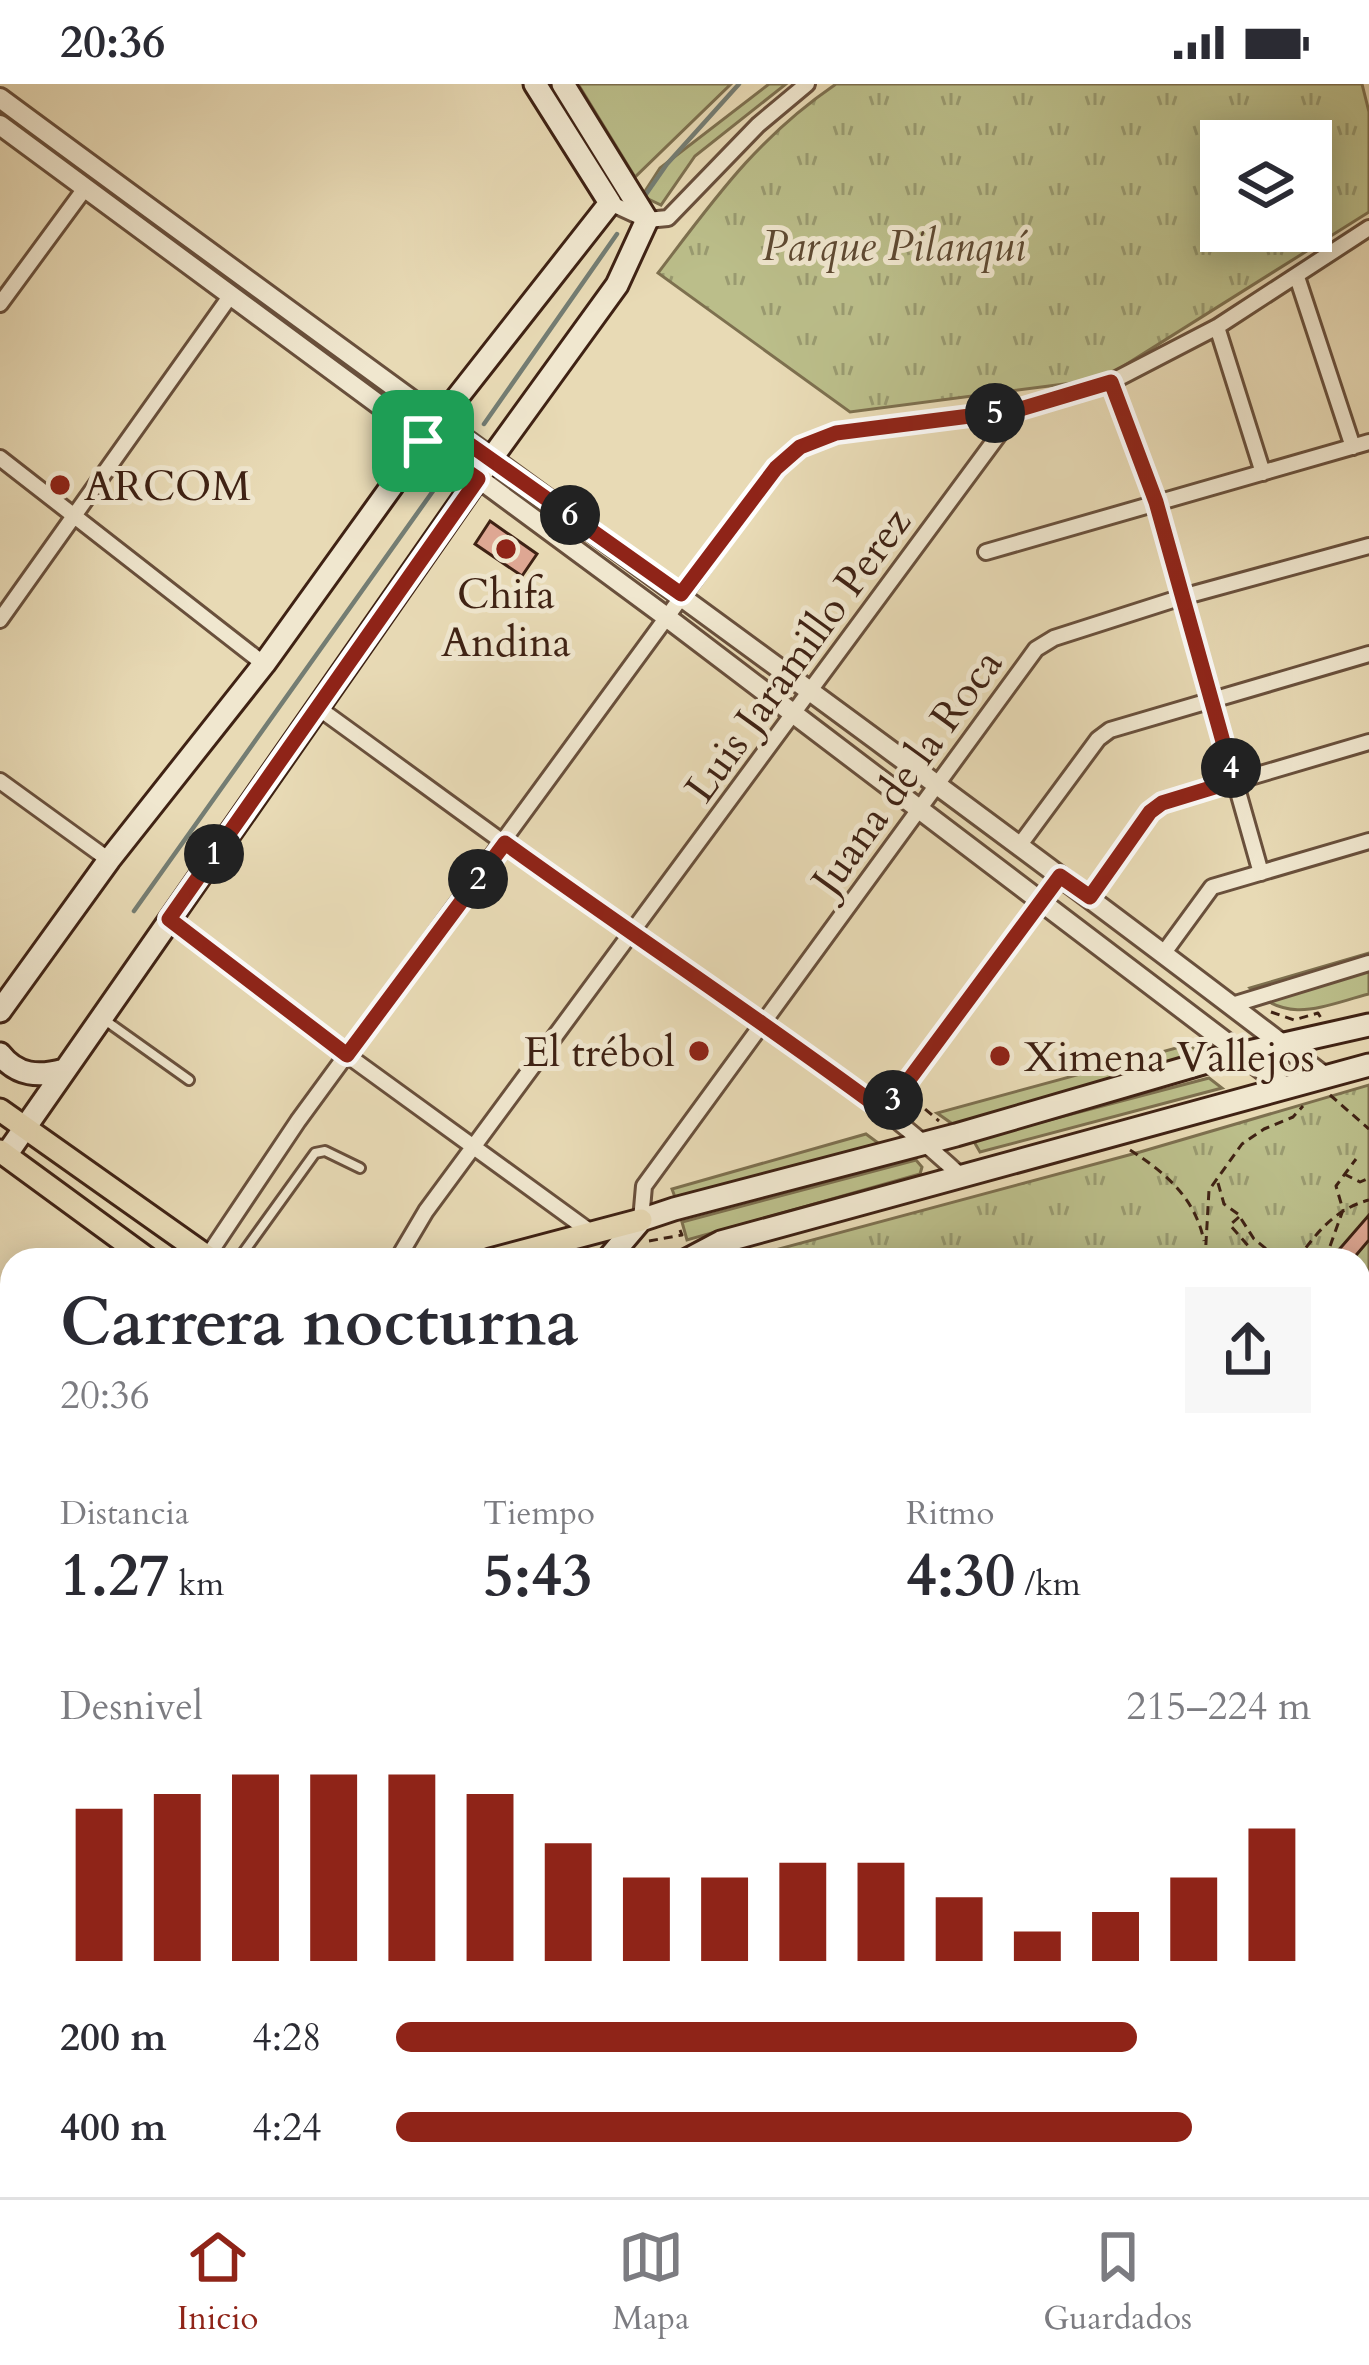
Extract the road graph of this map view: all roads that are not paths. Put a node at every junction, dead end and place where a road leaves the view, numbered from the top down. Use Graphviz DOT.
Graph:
graph roads {
  1 [pos="535,84"];
  2 [pos="563,84"];
  3 [pos="807,84"];
  4 [pos="0,98"];
  5 [pos="0,125"];
  6 [pos="86,187"];
  7 [pos="610,203"];
  8 [pos="647,220"];
  9 [pos="1369,228"];
  10 [pos="1297,277"];
  11 [pos="231,295"];
  12 [pos="0,304"];
  13 [pos="1217,327"];
  14 [pos="1111,382"];
  15 [pos="1017,410"];
  16 [pos="438,422"];
  17 [pos="423,441"];
  18 [pos="1369,442"];
  19 [pos="1353,447"];
  20 [pos="0,458"];
  21 [pos="491,459"];
  22 [pos="1263,473"];
  23 [pos="478,479"];
  24 [pos="1156,502"];
  25 [pos="76,514"];
  26 [pos="1369,545"];
  27 [pos="986,552"];
  28 [pos="681,594"];
  29 [pos="1182,597"];
  30 [pos="665,616"];
  31 [pos="0,620"];
  32 [pos="1369,653"];
  33 [pos="264,664"];
  34 [pos="811,693"];
  35 [pos="1211,700"];
  36 [pos="317,706"];
  37 [pos="794,716"];
  38 [pos="1369,742"];
  39 [pos="0,781"];
  40 [pos="1234,781"];
  41 [pos="938,784"];
  42 [pos="919,811"];
  43 [pos="1369,841"];
  44 [pos="505,843"];
  45 [pos="1019,846"];
  46 [pos="109,860"];
  47 [pos="1261,872"];
  48 [pos="1060,876"];
  49 [pos="1090,897"];
  50 [pos="1042,903"];
  51 [pos="169,919"];
  52 [pos="630,933"];
  53 [pos="1163,954"];
  54 [pos="1369,963"];
  55 [pos="1232,1005"];
  56 [pos="0,1011"];
  57 [pos="101,1017"];
  58 [pos="763,1021"];
  59 [pos="1369,1025"];
  60 [pos="1284,1045"];
  61 [pos="1245,1053"];
  62 [pos="0,1054"];
  63 [pos="347,1055"];
  64 [pos="1369,1065"];
  65 [pos="64,1070"];
  66 [pos="189,1080"];
  67 [pos="1328,1086"];
  68 [pos="1285,1087"];
  69 [pos="0,1110"];
  70 [pos="885,1112"];
  71 [pos="25,1128"];
  72 [pos="925,1142"];
  73 [pos="474,1146"];
  74 [pos="2,1156"];
  75 [pos="360,1168"];
  76 [pos="961,1176"];
  77 [pos="641,1220"];
  78 [pos="592,1232"];
  79 [pos="132,1248"];
  80 [pos="193,1248"];
  81 [pos="215,1248"];
  82 [pos="247,1248"];
  83 [pos="404,1248"];
  84 [pos="534,1248"];
  85 [pos="617,1248"];
  86 [pos="710,1248"];
  1 -- 7 [label="main road"];
  2 -- 8 [label="main road"];
  3 -- 8 [label="street"];
  4 -- 16 [label="street"];
  5 -- 6 [label="street"];
  6 -- 11 [label="street"];
  6 -- 12 [label="street"];
  7 -- 8 [label="street"];
  7 -- 16 [label="main road"];
  8 -- 21 [label="main road"];
  9 -- 10 [label="street"];
  10 -- 13 [label="street"];
  10 -- 19 [label="street"];
  11 -- 17 [label="street"];
  11 -- 25 [label="street"];
  13 -- 14 [label="street"];
  13 -- 22 [label="street"];
  14 -- 15 [label="street"];
  14 -- 24 [label="street"];
  15 -- 28 [label="street"];
  15 -- 34 [label="street, Luis Jaramillo Perez"];
  16 -- 17 [label="main road"];
  16 -- 21 [label="street"];
  17 -- 23 [label="street"];
  17 -- 33 [label="main road"];
  18 -- 19 [label="street"];
  19 -- 22 [label="street"];
  20 -- 25 [label="street"];
  21 -- 23 [label="main road"];
  21 -- 28 [label="street"];
  22 -- 24 [label="street"];
  23 -- 30 [label="street"];
  23 -- 36 [label="main road"];
  24 -- 27 [label="street"];
  24 -- 29 [label="street"];
  25 -- 31 [label="street"];
  25 -- 33 [label="street"];
  26 -- 29 [label="street, Juana de la Roca"];
  28 -- 30 [label="street"];
  28 -- 34 [label="street"];
  29 -- 35 [label="street"];
  29 -- 41 [label="street, Juana de la Roca"];
  30 -- 37 [label="street"];
  30 -- 44 [label="street"];
  32 -- 35 [label="street"];
  33 -- 46 [label="main road"];
  34 -- 37 [label="street, Luis Jaramillo Perez"];
  34 -- 41 [label="street"];
  35 -- 40 [label="street"];
  35 -- 45 [label="street"];
  36 -- 44 [label="street"];
  36 -- 51 [label="main road"];
  37 -- 42 [label="street"];
  37 -- 52 [label="street, Luis Jaramillo Perez"];
  38 -- 40 [label="street"];
  39 -- 46 [label="street"];
  40 -- 47 [label="street"];
  40 -- 49 [label="street"];
  41 -- 42 [label="street, Juana de la Roca"];
  41 -- 45 [label="street"];
  42 -- 50 [label="street"];
  42 -- 58 [label="street, Juana de la Roca"];
  43 -- 47 [label="street"];
  44 -- 52 [label="street"];
  44 -- 63 [label="street"];
  45 -- 48 [label="street"];
  46 -- 56 [label="main road"];
  47 -- 53 [label="street"];
  48 -- 49 [label="street"];
  48 -- 50 [label="street"];
  49 -- 53 [label="street"];
  50 -- 61 [label="street"];
  50 -- 70 [label="street"];
  51 -- 57 [label="main road"];
  51 -- 63 [label="street"];
  52 -- 58 [label="street"];
  52 -- 73 [label="street, Luis Jaramillo Perez"];
  53 -- 55 [label="street"];
  54 -- 55 [label="street"];
  55 -- 60 [label="street"];
  57 -- 65 [label="main road"];
  57 -- 66 [label="lane"];
  58 -- 70 [label="street"];
  58 -- 77 [label="street, Juana de la Roca"];
  59 -- 60 [label="main road"];
  60 -- 61 [label="main road"];
  60 -- 67 [label="street"];
  61 -- 68 [label="street"];
  61 -- 72 [label="main road"];
  62 -- 65 [label="main road"];
  63 -- 73 [label="street"];
  63 -- 81 [label="street"];
  64 -- 67 [label="main road"];
  65 -- 71 [label="main road"];
  67 -- 68 [label="main road"];
  68 -- 76 [label="main road"];
  69 -- 71 [label="main road"];
  70 -- 72 [label="street"];
  71 -- 74 [label="main road"];
  71 -- 80 [label="main road"];
  72 -- 76 [label="street"];
  72 -- 77 [label="main road"];
  73 -- 78 [label="street"];
  73 -- 83 [label="street, Luis Jaramillo Perez"];
  74 -- 79 [label="main road"];
  75 -- 82 [label="lane"];
  76 -- 86 [label="main road"];
  77 -- 78 [label="main road"];
  77 -- 85 [label="main road"];
  78 -- 84 [label="main road"];
}
